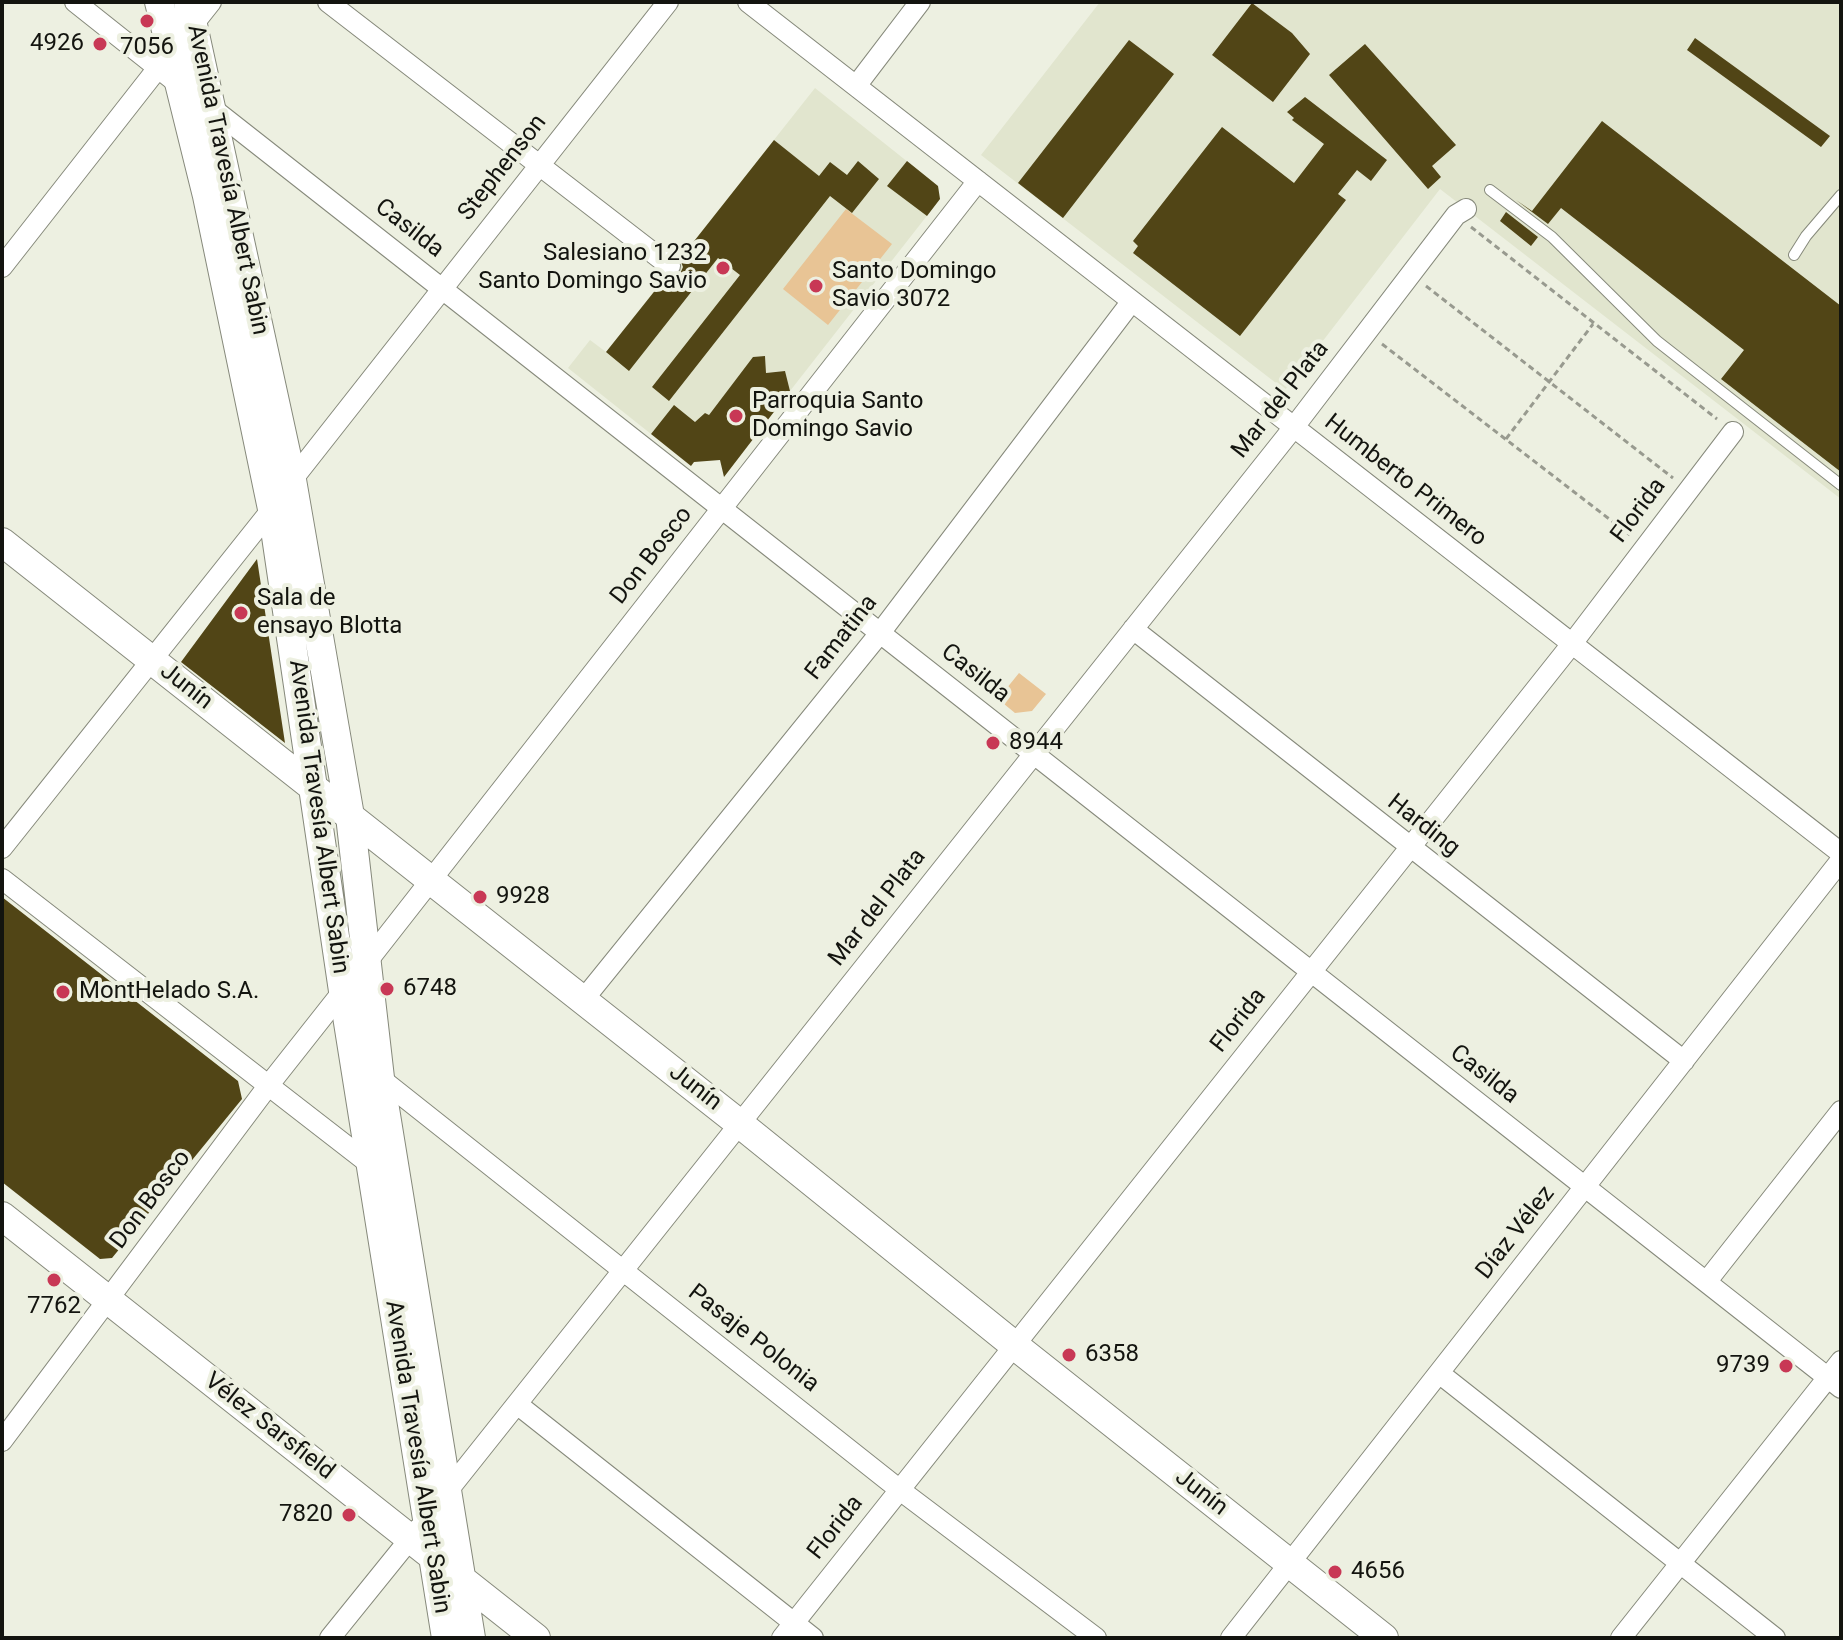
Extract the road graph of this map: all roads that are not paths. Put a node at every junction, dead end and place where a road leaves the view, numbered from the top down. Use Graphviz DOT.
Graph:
graph roads {
  1 [pos="75,2"];
  2 [pos="159,2"];
  3 [pos="328,2"];
  4 [pos="668,2"];
  5 [pos="920,2"];
  6 [pos="751,3"];
  7 [pos="197,9"];
  8 [pos="170,68"];
  9 [pos="856,86"];
  10 [pos="212,108"];
  11 [pos="538,164"];
  12 [pos="978,181"];
  13 [pos="1490,190"];
  14 [pos="1841,195"];
  15 [pos="1461,212"];
  16 [pos="1794,255"];
  17 [pos="670,266"];
  18 [pos="2,267"];
  19 [pos="442,289"];
  20 [pos="1132,301"];
  21 [pos="1294,427"];
  22 [pos="1733,432"];
  23 [pos="292,480"];
  24 [pos="1841,485"];
  25 [pos="272,509"];
  26 [pos="722,509"];
  27 [pos="2,542"];
  28 [pos="1133,629"];
  29 [pos="880,633"];
  30 [pos="1571,645"];
  31 [pos="151,660"];
  32 [pos="1034,754"];
  33 [pos="313,787"];
  34 [pos="350,816"];
  35 [pos="2,848"];
  36 [pos="1409,848"];
  37 [pos="1841,853"];
  38 [pos="1841,860"];
  39 [pos="2,879"];
  40 [pos="431,881"];
  41 [pos="366,963"];
  42 [pos="1310,973"];
  43 [pos="343,991"];
  44 [pos="583,1000"];
  45 [pos="1684,1061"];
  46 [pos="380,1078"];
  47 [pos="268,1086"];
  48 [pos="1841,1111"];
  49 [pos="740,1124"];
  50 [pos="371,1165"];
  51 [pos="1585,1187"];
  52 [pos="2,1216"];
  53 [pos="624,1270"];
  54 [pos="1707,1281"];
  55 [pos="109,1302"];
  56 [pos="1014,1345"];
  57 [pos="1841,1361"];
  58 [pos="1439,1373"];
  59 [pos="1834,1383"];
  60 [pos="517,1404"];
  61 [pos="2,1441"];
  62 [pos="900,1490"];
  63 [pos="447,1493"];
  64 [pos="418,1528"];
  65 [pos="433,1556"];
  66 [pos="1290,1563"];
  67 [pos="1680,1563"];
  68 [pos="462,1579"];
  69 [pos="788,1631"];
  70 [pos="330,1638"];
  71 [pos="446,1638"];
  72 [pos="471,1638"];
  73 [pos="536,1638"];
  74 [pos="813,1638"];
  75 [pos="1096,1638"];
  76 [pos="1231,1638"];
  77 [pos="1384,1638"];
  78 [pos="1621,1638"];
  79 [pos="1775,1638"];
  1 -- 8 [label="street, Casilda"];
  2 -- 8 [label="main road, Avenida Travesía Albert Sabin"];
  3 -- 11 [label="street"];
  4 -- 11 [label="street, Stephenson"];
  5 -- 9 [label="street"];
  6 -- 9 [label="street, Humberto Primero"];
  7 -- 8 [label="street"];
  7 -- 10 [label="main road, Avenida Travesía Albert Sabin"];
  8 -- 10 [label="street, Casilda"];
  8 -- 18 [label="street"];
  8 -- 25 [label="main road, Avenida Travesía Albert Sabin"];
  9 -- 12 [label="street, Humberto Primero"];
  10 -- 19 [label="street, Casilda"];
  10 -- 23 [label="main road, Avenida Travesía Albert Sabin"];
  11 -- 17 [label="street"];
  11 -- 19 [label="street, Stephenson"];
  12 -- 20 [label="street, Humberto Primero"];
  12 -- 26 [label="street, Don Bosco"];
  13 -- 24 [label="lane"];
  14 -- 16 [label="lane"];
  15 -- 21 [label="street, Mar del Plata"];
  19 -- 23 [label="street, Stephenson"];
  19 -- 26 [label="street, Casilda"];
  20 -- 21 [label="street, Humberto Primero"];
  20 -- 29 [label="street, Famatina"];
  21 -- 28 [label="street, Mar del Plata"];
  21 -- 30 [label="street, Humberto Primero"];
  22 -- 30 [label="street, Florida"];
  23 -- 34 [label="main road, Avenida Travesía Albert Sabin"];
  25 -- 31 [label="street"];
  25 -- 33 [label="main road, Avenida Travesía Albert Sabin"];
  26 -- 29 [label="street, Casilda"];
  26 -- 40 [label="street, Don Bosco"];
  27 -- 31 [label="main road, Junín"];
  28 -- 32 [label="street, Mar del Plata"];
  28 -- 36 [label="street, Harding"];
  29 -- 32 [label="street, Casilda"];
  29 -- 44 [label="street, Famatina"];
  30 -- 36 [label="street, Florida"];
  30 -- 37 [label="street, Humberto Primero"];
  31 -- 33 [label="main road, Junín"];
  31 -- 35 [label="street"];
  32 -- 42 [label="street, Casilda"];
  32 -- 49 [label="street, Mar del Plata"];
  33 -- 34 [label="main road, Junín"];
  33 -- 43 [label="main road, Avenida Travesía Albert Sabin"];
  34 -- 40 [label="main road, Junín"];
  34 -- 41 [label="main road, Avenida Travesía Albert Sabin"];
  36 -- 42 [label="street, Florida"];
  36 -- 45 [label="street, Harding"];
  38 -- 45 [label="street, Díaz Vélez"];
  39 -- 47 [label="street"];
  40 -- 41 [label="street, Don Bosco"];
  40 -- 44 [label="main road, Junín"];
  41 -- 46 [label="main road, Avenida Travesía Albert Sabin"];
  42 -- 51 [label="street, Casilda"];
  42 -- 56 [label="street, Florida"];
  43 -- 47 [label="street, Don Bosco"];
  43 -- 50 [label="main road, Avenida Travesía Albert Sabin"];
  44 -- 49 [label="main road, Junín"];
  45 -- 51 [label="street, Díaz Vélez"];
  46 -- 53 [label="street, Pasaje Polonia"];
  46 -- 63 [label="main road, Avenida Travesía Albert Sabin"];
  47 -- 50 [label="street"];
  47 -- 55 [label="street, Don Bosco"];
  48 -- 54 [label="street"];
  49 -- 53 [label="street, Mar del Plata"];
  49 -- 56 [label="main road, Junín"];
  50 -- 64 [label="main road, Avenida Travesía Albert Sabin"];
  51 -- 54 [label="street, Casilda"];
  51 -- 58 [label="street, Díaz Vélez"];
  52 -- 55 [label="main road, Vélez Sarsfield"];
  53 -- 60 [label="street, Mar del Plata"];
  53 -- 62 [label="street, Pasaje Polonia"];
  54 -- 59 [label="street, Casilda"];
  55 -- 61 [label="street, Don Bosco"];
  55 -- 64 [label="main road, Vélez Sarsfield"];
  56 -- 62 [label="street, Florida"];
  56 -- 66 [label="main road, Junín"];
  57 -- 59 [label="street"];
  58 -- 66 [label="street, Díaz Vélez"];
  58 -- 67 [label="street"];
  59 -- 67 [label="street"];
  60 -- 63 [label="street, Mar del Plata"];
  60 -- 69 [label="street"];
  62 -- 69 [label="street, Florida"];
  62 -- 75 [label="street, Pasaje Polonia"];
  63 -- 64 [label="street, Mar del Plata"];
  63 -- 68 [label="main road, Avenida Travesía Albert Sabin"];
  64 -- 65 [label="main road, Vélez Sarsfield"];
  64 -- 70 [label="street, Mar del Plata"];
  65 -- 68 [label="main road, Vélez Sarsfield"];
  65 -- 71 [label="main road, Avenida Travesía Albert Sabin"];
  66 -- 76 [label="street, Díaz Vélez"];
  66 -- 77 [label="main road, Junín"];
  67 -- 78 [label="street"];
  67 -- 79 [label="street"];
  68 -- 72 [label="main road, Avenida Travesía Albert Sabin"];
  68 -- 73 [label="main road, Vélez Sarsfield"];
  69 -- 74 [label="street"];
}
